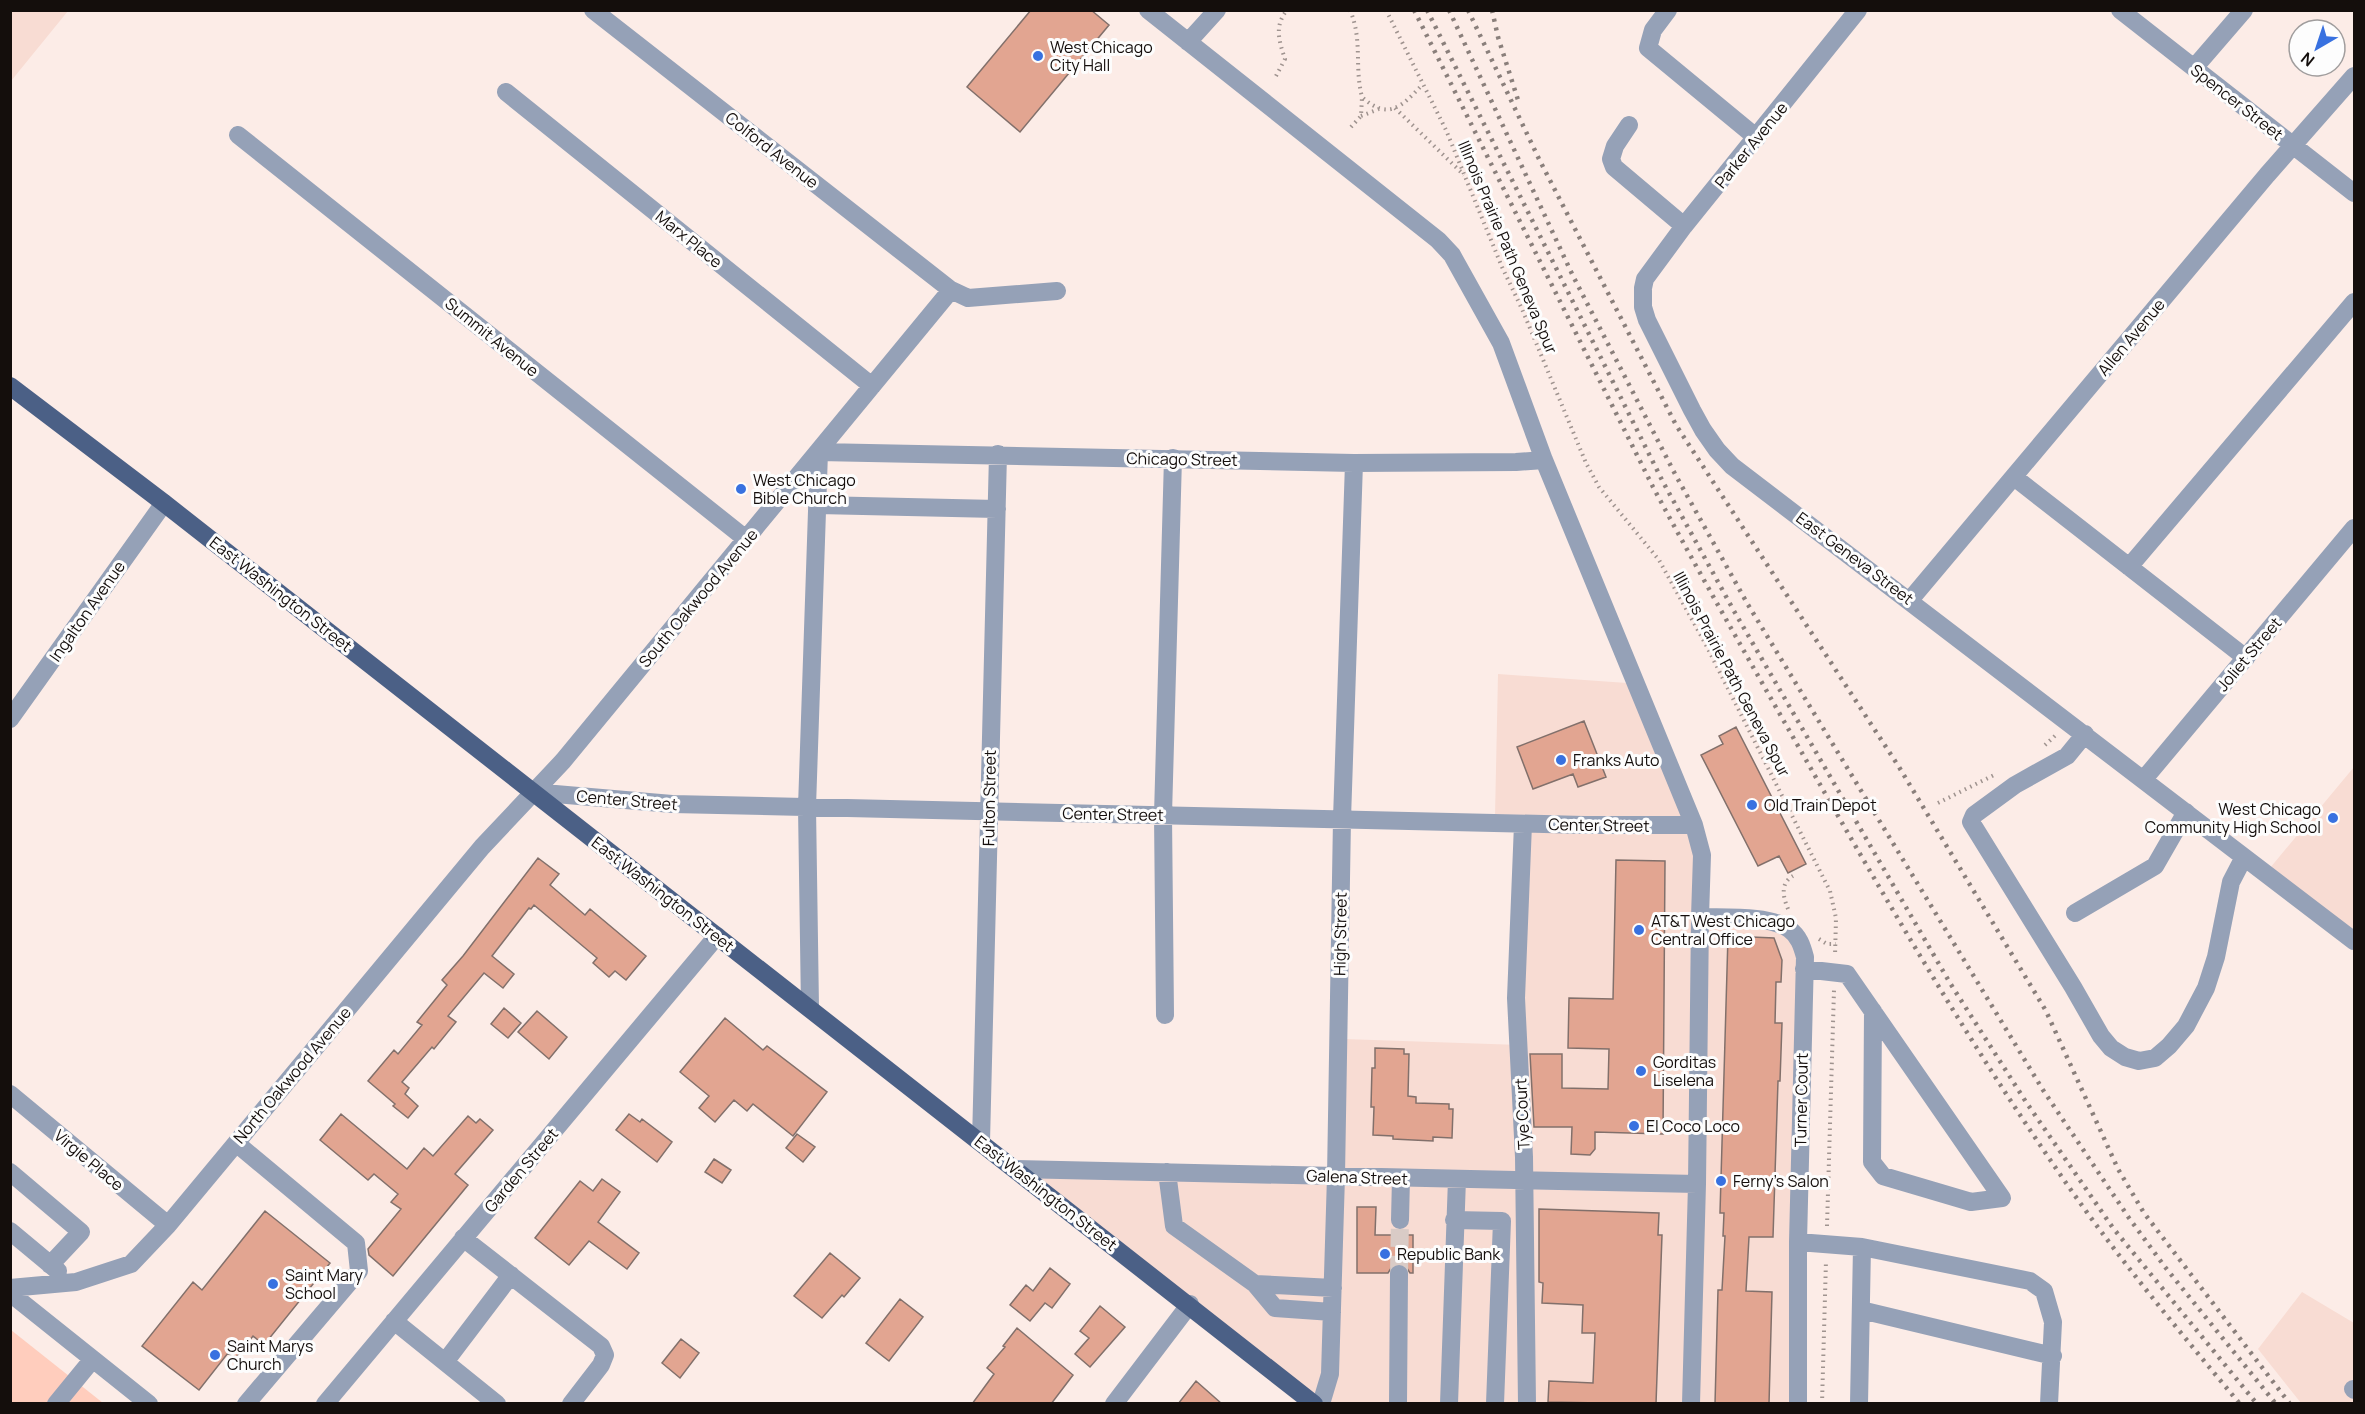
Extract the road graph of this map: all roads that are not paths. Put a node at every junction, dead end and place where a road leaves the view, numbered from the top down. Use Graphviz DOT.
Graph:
graph roads {
  1 [pos="593,10"];
  2 [pos="1148,10"];
  3 [pos="1217,10"];
  4 [pos="1668,10"];
  5 [pos="1858,10"];
  6 [pos="2120,10"];
  7 [pos="2244,10"];
  8 [pos="1188,42"];
  9 [pos="2194,68"];
  10 [pos="2355,76"];
  11 [pos="506,92"];
  12 [pos="1629,125"];
  13 [pos="238,135"];
  14 [pos="1757,138"];
  15 [pos="2294,146"];
  16 [pos="2355,193"];
  17 [pos="1684,226"];
  18 [pos="1645,279"];
  19 [pos="951,290"];
  20 [pos="1057,291"];
  21 [pos="2355,302"];
  22 [pos="872,386"];
  23 [pos="12,391"];
  24 [pos="819,452"];
  25 [pos="998,454"];
  26 [pos="1173,458"];
  27 [pos="1544,460"];
  28 [pos="1354,463"];
  29 [pos="2014,477"];
  30 [pos="164,503"];
  31 [pos="818,505"];
  32 [pos="996,509"];
  33 [pos="2355,528"];
  34 [pos="746,539"];
  35 [pos="2129,567"];
  36 [pos="1911,600"];
  37 [pos="2246,658"];
  38 [pos="10,719"];
  39 [pos="2085,734"];
  40 [pos="2144,779"];
  41 [pos="532,792"];
  42 [pos="807,807"];
  43 [pos="989,812"];
  44 [pos="2186,812"];
  45 [pos="1163,815"];
  46 [pos="1342,819"];
  47 [pos="1523,824"];
  48 [pos="1694,825"];
  49 [pos="2244,857"];
  50 [pos="2075,913"];
  51 [pos="1700,917"];
  52 [pos="717,936"];
  53 [pos="2355,941"];
  54 [pos="1804,969"];
  55 [pos="810,1008"];
  56 [pos="1873,1011"];
  57 [pos="1166,1015"];
  58 [pos="14,1105"];
  59 [pos="981,1142"];
  60 [pos="236,1143"];
  61 [pos="1016,1169"];
  62 [pos="1167,1172"];
  63 [pos="10,1173"];
  64 [pos="1336,1176"];
  65 [pos="1401,1178"];
  66 [pos="1456,1179"];
  67 [pos="1524,1181"];
  68 [pos="1698,1184"];
  69 [pos="1400,1220"];
  70 [pos="1454,1220"];
  71 [pos="168,1225"];
  72 [pos="10,1231"];
  73 [pos="463,1239"];
  74 [pos="1798,1242"];
  75 [pos="1862,1248"];
  76 [pos="50,1265"];
  77 [pos="1399,1274"];
  78 [pos="511,1275"];
  79 [pos="71,1282"];
  80 [pos="1255,1284"];
  81 [pos="10,1288"];
  82 [pos="1333,1288"];
  83 [pos="10,1293"];
  84 [pos="1190,1304"];
  85 [pos="1861,1310"];
  86 [pos="1332,1312"];
  87 [pos="394,1321"];
  88 [pos="2053,1356"];
  89 [pos="93,1360"];
  90 [pos="445,1362"];
  91 [pos="56,1404"];
  92 [pos="149,1404"];
  93 [pos="246,1404"];
  94 [pos="325,1404"];
  95 [pos="497,1404"];
  96 [pos="571,1404"];
  97 [pos="1114,1404"];
  98 [pos="1314,1404"];
  99 [pos="1321,1404"];
  100 [pos="1398,1404"];
  101 [pos="1449,1404"];
  102 [pos="1495,1404"];
  103 [pos="1527,1404"];
  104 [pos="1691,1404"];
  105 [pos="1798,1404"];
  106 [pos="1859,1404"];
  107 [pos="2049,1404"];
  1 -- 19 [label="street, Colford Avenue"];
  2 -- 8 [label="street"];
  3 -- 8 [label="street"];
  4 -- 14 [label="street"];
  5 -- 14 [label="street, Parker Avenue"];
  6 -- 9 [label="street, Spencer Street"];
  7 -- 9 [label="street"];
  8 -- 27 [label="street"];
  9 -- 15 [label="street, Spencer Street"];
  10 -- 15 [label="street, Allen Avenue"];
  11 -- 22 [label="street, Marx Place"];
  12 -- 17 [label="street"];
  13 -- 34 [label="street, Summit Avenue"];
  14 -- 17 [label="street, Parker Avenue"];
  15 -- 16 [label="street, Spencer Street"];
  15 -- 29 [label="street, Allen Avenue"];
  17 -- 18 [label="street, Parker Avenue"];
  18 -- 36 [label="street, East Geneva Street"];
  19 -- 20 [label="street"];
  19 -- 22 [label="street, South Oakwood Avenue"];
  21 -- 35 [label="street"];
  22 -- 24 [label="street, South Oakwood Avenue"];
  23 -- 30 [label="main road, East Washington Street"];
  24 -- 25 [label="street, Chicago Street"];
  24 -- 31 [label="street"];
  24 -- 34 [label="street, South Oakwood Avenue"];
  25 -- 26 [label="street, Chicago Street"];
  25 -- 32 [label="street, Fulton Street"];
  26 -- 28 [label="street, Chicago Street"];
  26 -- 45 [label="street"];
  27 -- 28 [label="street, Chicago Street"];
  27 -- 48 [label="street"];
  28 -- 46 [label="street, High Street"];
  29 -- 35 [label="street"];
  29 -- 36 [label="street, Allen Avenue"];
  30 -- 38 [label="street, Ingalton Avenue"];
  30 -- 41 [label="main road, East Washington Street"];
  31 -- 32 [label="street"];
  31 -- 42 [label="street"];
  32 -- 43 [label="street, Fulton Street"];
  33 -- 37 [label="street, Joliet Street"];
  34 -- 41 [label="street, South Oakwood Avenue"];
  35 -- 37 [label="street"];
  36 -- 39 [label="street, East Geneva Street"];
  37 -- 40 [label="street, Joliet Street"];
  39 -- 40 [label="street, East Geneva Street"];
  39 -- 49 [label="street"];
  40 -- 44 [label="street, East Geneva Street"];
  41 -- 42 [label="street, Center Street"];
  41 -- 52 [label="main road, East Washington Street"];
  41 -- 60 [label="street, North Oakwood Avenue"];
  42 -- 43 [label="street, Center Street"];
  42 -- 55 [label="street"];
  43 -- 45 [label="street, Center Street"];
  43 -- 59 [label="street, Fulton Street"];
  44 -- 49 [label="street, East Geneva Street"];
  44 -- 50 [label="street"];
  45 -- 46 [label="street, Center Street"];
  45 -- 57 [label="street"];
  46 -- 47 [label="street, Center Street"];
  46 -- 64 [label="street, High Street"];
  47 -- 48 [label="street, Center Street"];
  47 -- 67 [label="street, Tye Court"];
  48 -- 51 [label="street"];
  49 -- 53 [label="street, East Geneva Street"];
  51 -- 54 [label="street, Turner Court"];
  51 -- 68 [label="street"];
  52 -- 55 [label="main road, East Washington Street"];
  52 -- 73 [label="street, Garden Street"];
  54 -- 56 [label="street"];
  54 -- 74 [label="street, Turner Court"];
  55 -- 59 [label="main road, East Washington Street"];
  56 -- 56 [label="street"];
  58 -- 71 [label="street, Virgie Place"];
  59 -- 61 [label="main road, East Washington Street"];
  60 -- 71 [label="street, North Oakwood Avenue"];
  60 -- 93 [label="street"];
  61 -- 62 [label="street, Galena Street"];
  61 -- 84 [label="main road, East Washington Street"];
  62 -- 64 [label="street, Galena Street"];
  62 -- 80 [label="street"];
  63 -- 76 [label="street"];
  64 -- 65 [label="street, Galena Street"];
  64 -- 82 [label="street, High Street"];
  65 -- 66 [label="street, Galena Street"];
  65 -- 69 [label="street"];
  66 -- 67 [label="street, Galena Street"];
  66 -- 70 [label="street"];
  67 -- 68 [label="street, Galena Street"];
  67 -- 103 [label="street, Tye Court"];
  68 -- 104 [label="street"];
  70 -- 101 [label="street"];
  70 -- 102 [label="street"];
  71 -- 79 [label="street, North Oakwood Avenue"];
  72 -- 76 [label="street"];
  73 -- 78 [label="street"];
  73 -- 87 [label="street, Garden Street"];
  74 -- 75 [label="street"];
  74 -- 105 [label="street, Turner Court"];
  75 -- 85 [label="street"];
  75 -- 88 [label="street"];
  76 -- 79 [label="street"];
  77 -- 100 [label="street"];
  78 -- 90 [label="street"];
  78 -- 96 [label="street"];
  79 -- 81 [label="street, North Oakwood Avenue"];
  80 -- 82 [label="street"];
  80 -- 86 [label="street"];
  82 -- 86 [label="street, High Street"];
  83 -- 89 [label="street"];
  84 -- 97 [label="street"];
  84 -- 98 [label="main road, East Washington Street"];
  85 -- 88 [label="street"];
  85 -- 106 [label="street"];
  86 -- 99 [label="street, High Street"];
  87 -- 90 [label="street"];
  87 -- 94 [label="street, Garden Street"];
  88 -- 107 [label="street"];
  89 -- 91 [label="street"];
  89 -- 92 [label="street"];
  90 -- 95 [label="street"];
}
